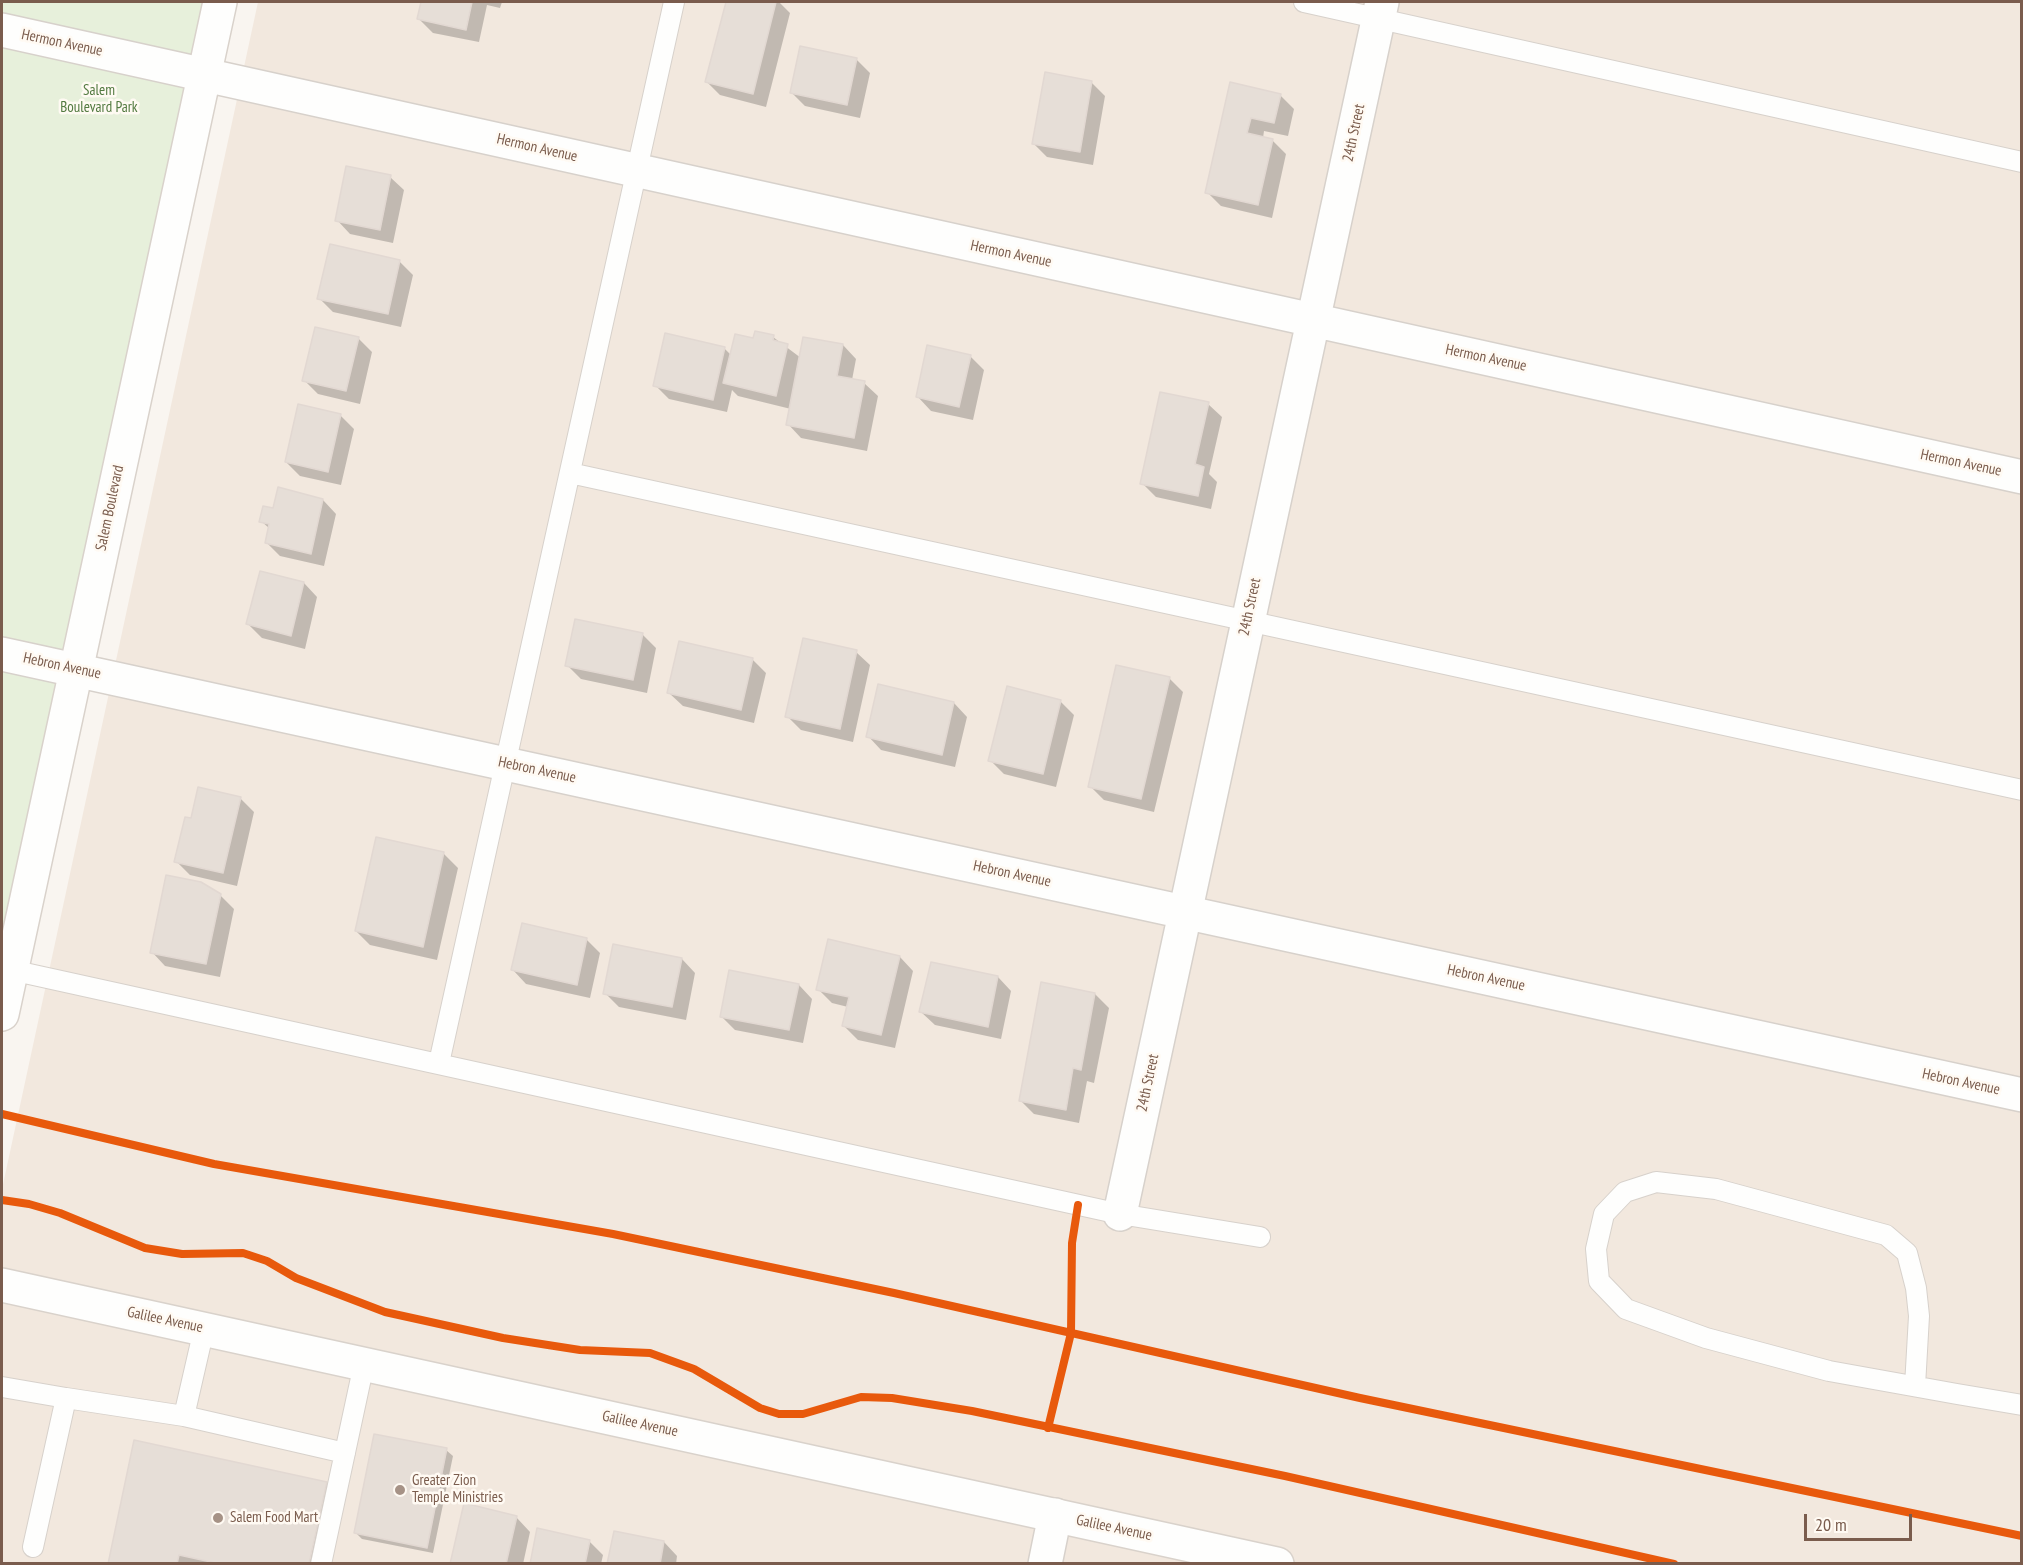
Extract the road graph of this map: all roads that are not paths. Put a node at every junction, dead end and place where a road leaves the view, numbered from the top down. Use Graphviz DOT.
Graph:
graph roads {
  1 [pos="220,2"];
  2 [pos="674,2"];
  3 [pos="1304,2"];
  4 [pos="1381,10"];
  5 [pos="2,30"];
  6 [pos="204,75"];
  7 [pos="2022,162"];
  8 [pos="636,171"];
  9 [pos="1312,320"];
  10 [pos="570,473"];
  11 [pos="2022,477"];
  12 [pos="1247,621"];
  13 [pos="2,654"];
  14 [pos="75,669"];
  15 [pos="506,763"];
  16 [pos="2022,790"];
  17 [pos="1184,912"];
  18 [pos="11,970"];
  19 [pos="2,1014"];
  20 [pos="439,1063"];
  21 [pos="2022,1095"];
  22 [pos="1120,1214"];
  23 [pos="1260,1237"];
  24 [pos="2,1285"];
  25 [pos="204,1329"];
  26 [pos="364,1364"];
  27 [pos="1915,1386"];
  28 [pos="2,1387"];
  29 [pos="66,1398"];
  30 [pos="2022,1405"];
  31 [pos="184,1416"];
  32 [pos="345,1453"];
  33 [pos="1055,1515"];
  34 [pos="33,1547"];
  35 [pos="321,1563"];
  36 [pos="1045,1563"];
  37 [pos="1278,1563"];
  1 -- 6 [label="street, Salem Boulevard"];
  2 -- 8 [label="lane"];
  3 -- 4 [label="lane"];
  4 -- 7 [label="lane"];
  4 -- 9 [label="street, 24th Street"];
  5 -- 6 [label="street, Hermon Avenue"];
  6 -- 8 [label="street, Hermon Avenue"];
  6 -- 14 [label="street, Salem Boulevard"];
  8 -- 9 [label="street, Hermon Avenue"];
  8 -- 10 [label="lane"];
  9 -- 11 [label="street, Hermon Avenue"];
  9 -- 12 [label="street, 24th Street"];
  10 -- 12 [label="lane"];
  10 -- 15 [label="lane"];
  12 -- 16 [label="lane"];
  12 -- 17 [label="street, 24th Street"];
  13 -- 14 [label="street, Hebron Avenue"];
  14 -- 15 [label="street, Hebron Avenue"];
  14 -- 18 [label="street, Salem Boulevard"];
  15 -- 17 [label="street, Hebron Avenue"];
  15 -- 20 [label="lane"];
  17 -- 21 [label="street, Hebron Avenue"];
  17 -- 22 [label="street, 24th Street"];
  18 -- 19 [label="street, Salem Boulevard"];
  18 -- 20 [label="lane"];
  20 -- 22 [label="lane"];
  22 -- 23 [label="lane"];
  24 -- 25 [label="street, Galilee Avenue"];
  25 -- 26 [label="street, Galilee Avenue"];
  25 -- 31 [label="lane"];
  26 -- 32 [label="lane"];
  26 -- 33 [label="street, Galilee Avenue"];
  27 -- 27 [label="lane"];
  27 -- 30 [label="lane"];
  28 -- 29 [label="lane"];
  29 -- 31 [label="lane"];
  29 -- 34 [label="lane"];
  31 -- 32 [label="lane"];
  32 -- 35 [label="lane"];
  33 -- 36 [label="street"];
  33 -- 37 [label="street, Galilee Avenue"];
}
